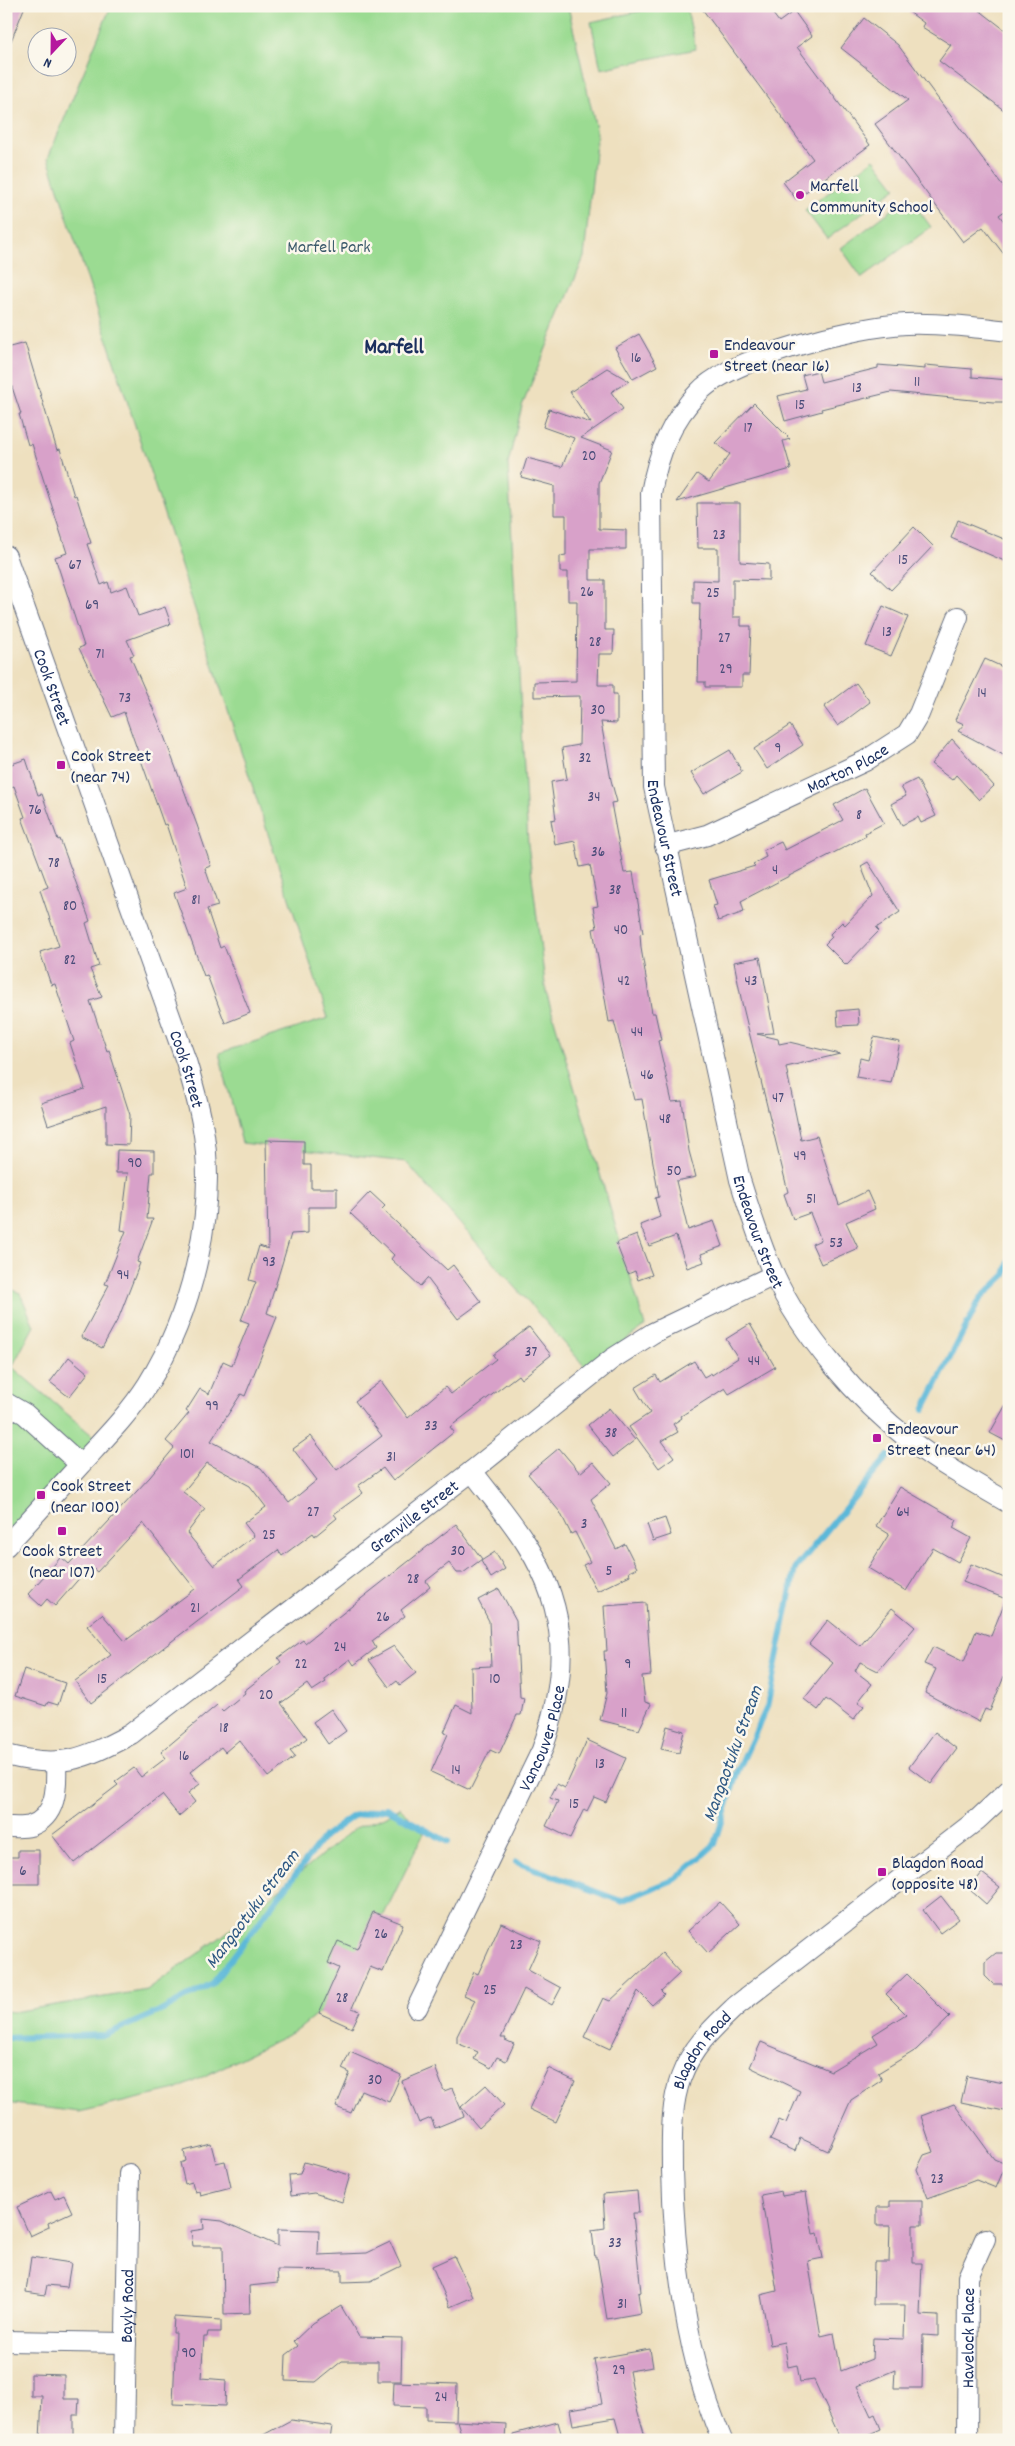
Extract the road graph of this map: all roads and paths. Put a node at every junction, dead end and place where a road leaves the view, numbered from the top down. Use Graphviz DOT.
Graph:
graph roads {
  1 [pos="1009,331"];
  2 [pos="6,556"];
  3 [pos="958,617"];
  4 [pos="665,846"];
  5 [pos="774,1275"];
  6 [pos="6,1403"];
  7 [pos="80,1464"];
  8 [pos="472,1471"];
  9 [pos="1009,1503"];
  10 [pos="6,1546"];
  11 [pos="6,1755"];
  12 [pos="56,1763"];
  13 [pos="1009,1790"];
  14 [pos="6,1827"];
  15 [pos="417,2008"];
  16 [pos="129,2174"];
  17 [pos="984,2239"];
  18 [pos="6,2342"];
  19 [pos="126,2343"];
  20 [pos="124,2440"];
  21 [pos="722,2440"];
  22 [pos="967,2440"];
  1 -- 4 [label="street, Endeavour Street"];
  2 -- 7 [label="street, Cook Street"];
  3 -- 4 [label="street, Marton Place"];
  4 -- 5 [label="street, Endeavour Street"];
  5 -- 8 [label="street, Grenville Street"];
  5 -- 9 [label="street, Endeavour Street"];
  6 -- 7 [label="street"];
  7 -- 10 [label="street, Cook Street"];
  8 -- 12 [label="street, Grenville Street"];
  8 -- 15 [label="street, Vancouver Place"];
  11 -- 12 [label="street, Grenville Street"];
  12 -- 14 [label="street"];
  13 -- 21 [label="street, Blagdon Road"];
  16 -- 19 [label="street, Bayly Road"];
  17 -- 22 [label="street, Havelock Place"];
  18 -- 19 [label="street"];
  19 -- 20 [label="street, Bayly Road"];
}
